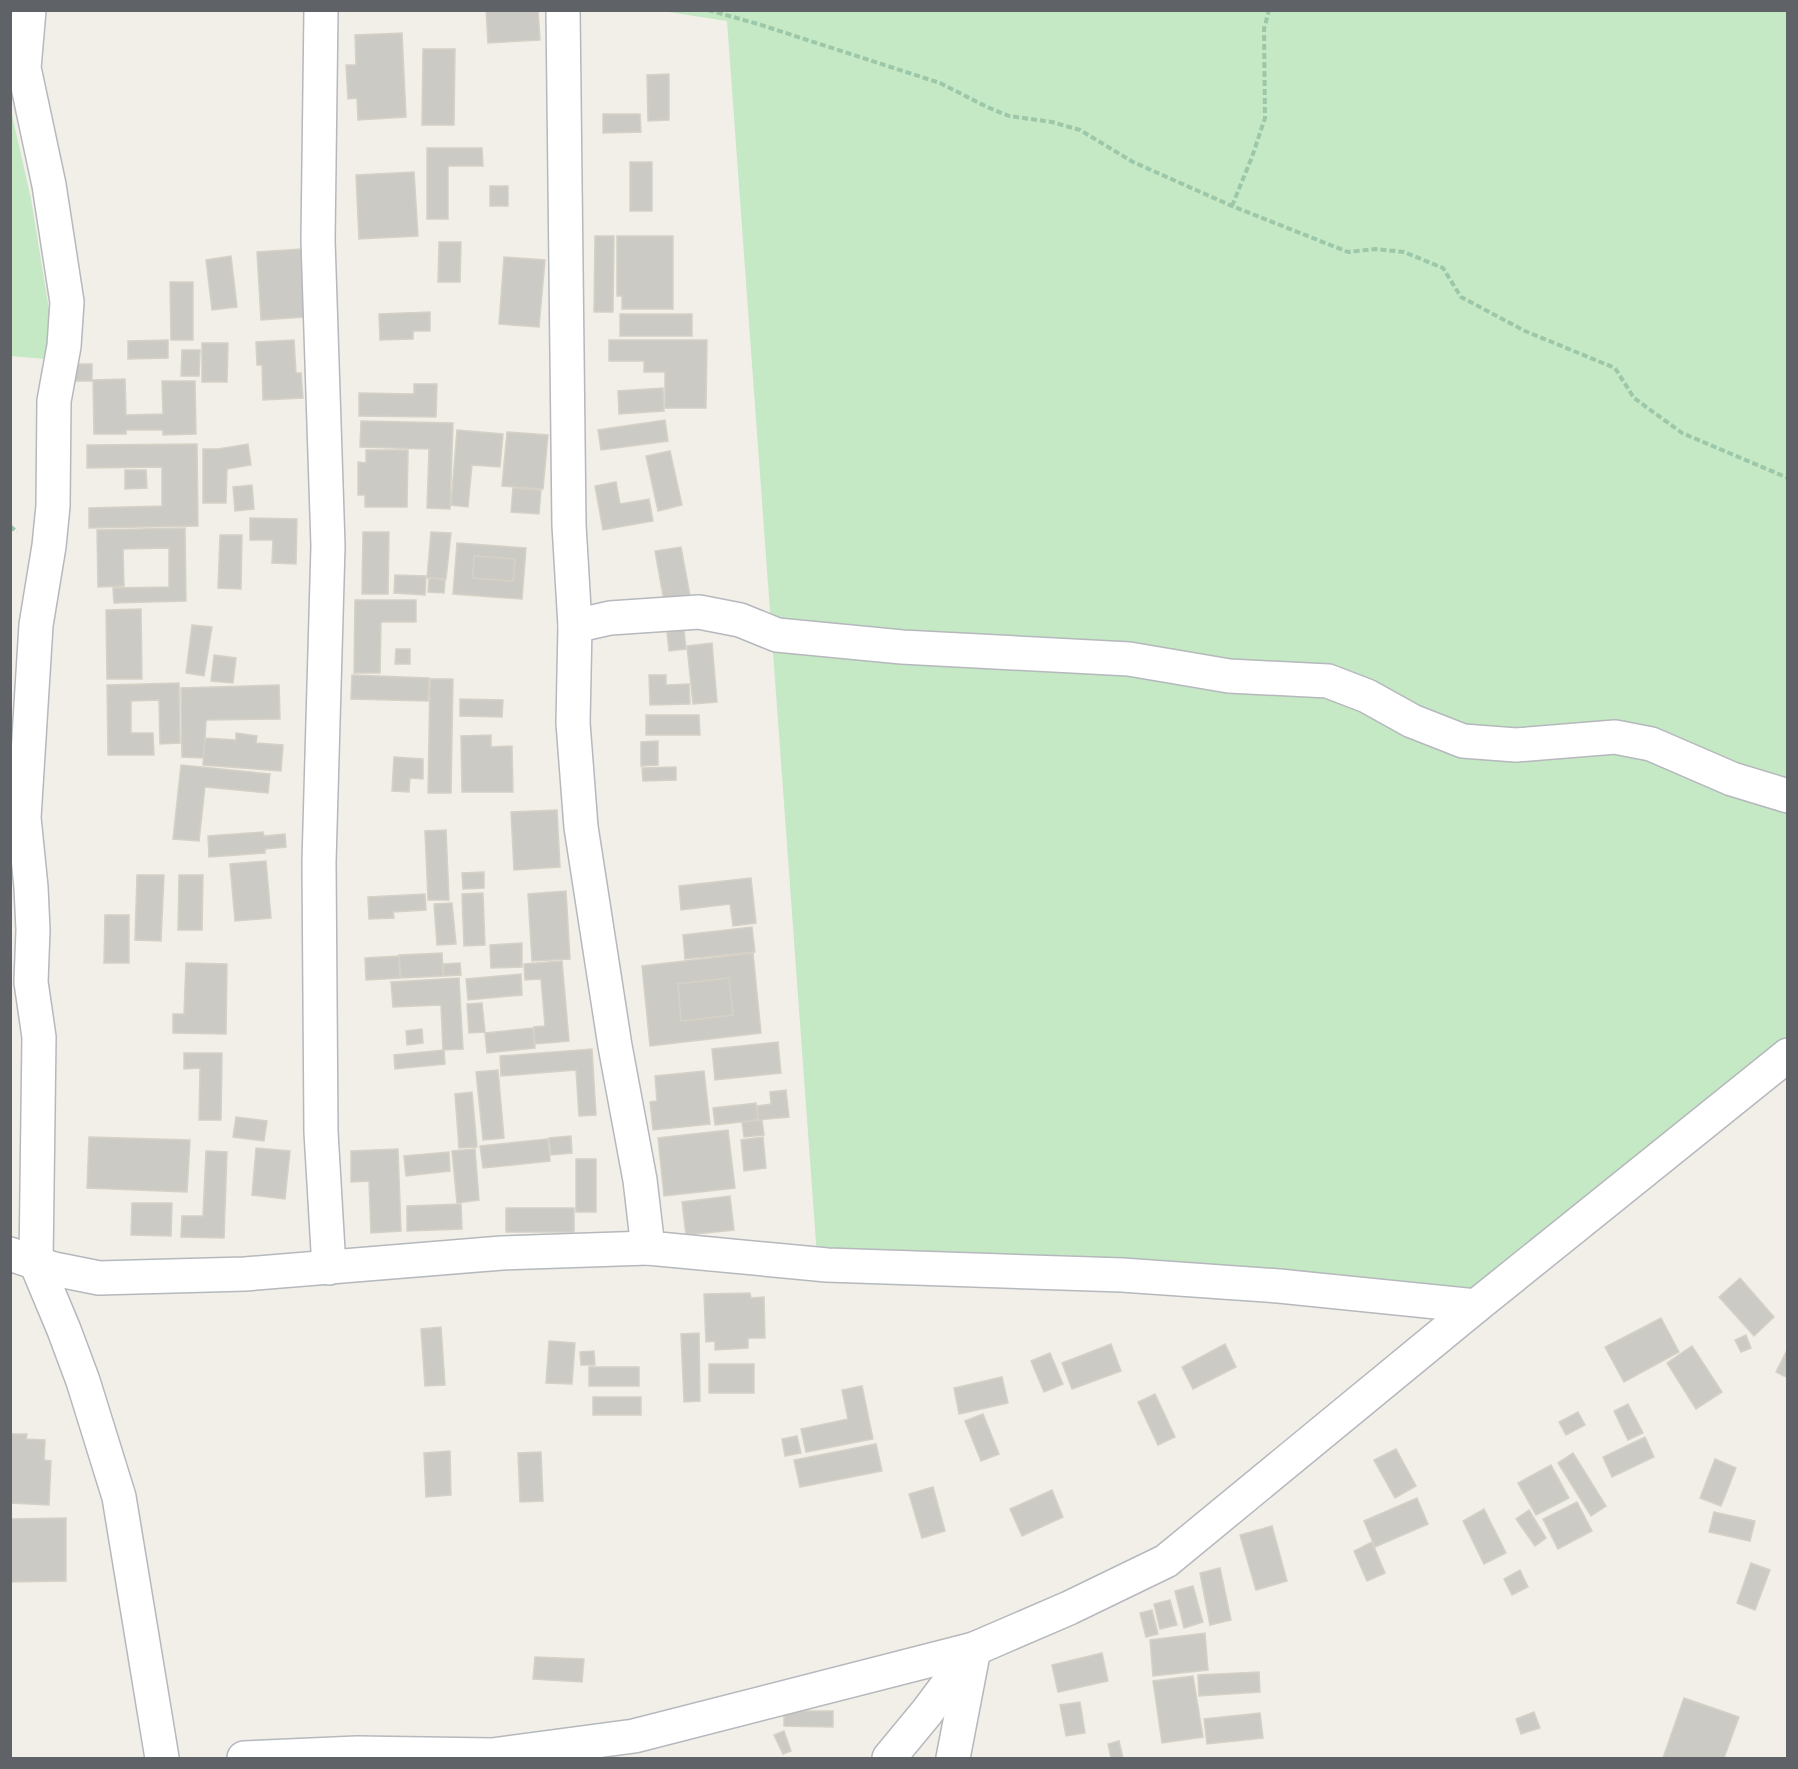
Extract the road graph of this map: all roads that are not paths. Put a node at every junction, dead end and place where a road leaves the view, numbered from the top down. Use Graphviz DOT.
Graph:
graph roads {
  1 [pos="29,10"];
  2 [pos="321,10"];
  3 [pos="563,10"];
  4 [pos="575,626"];
  5 [pos="1788,796"];
  6 [pos="1788,1055"];
  7 [pos="648,1248"];
  8 [pos="23,1259"];
  9 [pos="329,1268"];
  10 [pos="1476,1306"];
  11 [pos="974,1649"];
  12 [pos="162,1758"];
  13 [pos="244,1758"];
  14 [pos="889,1758"];
  15 [pos="953,1758"];
  1 -- 8 [label="street"];
  2 -- 9 [label="street"];
  3 -- 4 [label="street"];
  4 -- 5 [label="street"];
  4 -- 7 [label="street"];
  6 -- 10 [label="street"];
  7 -- 9 [label="street"];
  7 -- 10 [label="street"];
  8 -- 9 [label="street"];
  8 -- 12 [label="street"];
  10 -- 11 [label="street"];
  11 -- 13 [label="street"];
  11 -- 14 [label="street"];
  11 -- 15 [label="street"];
}
